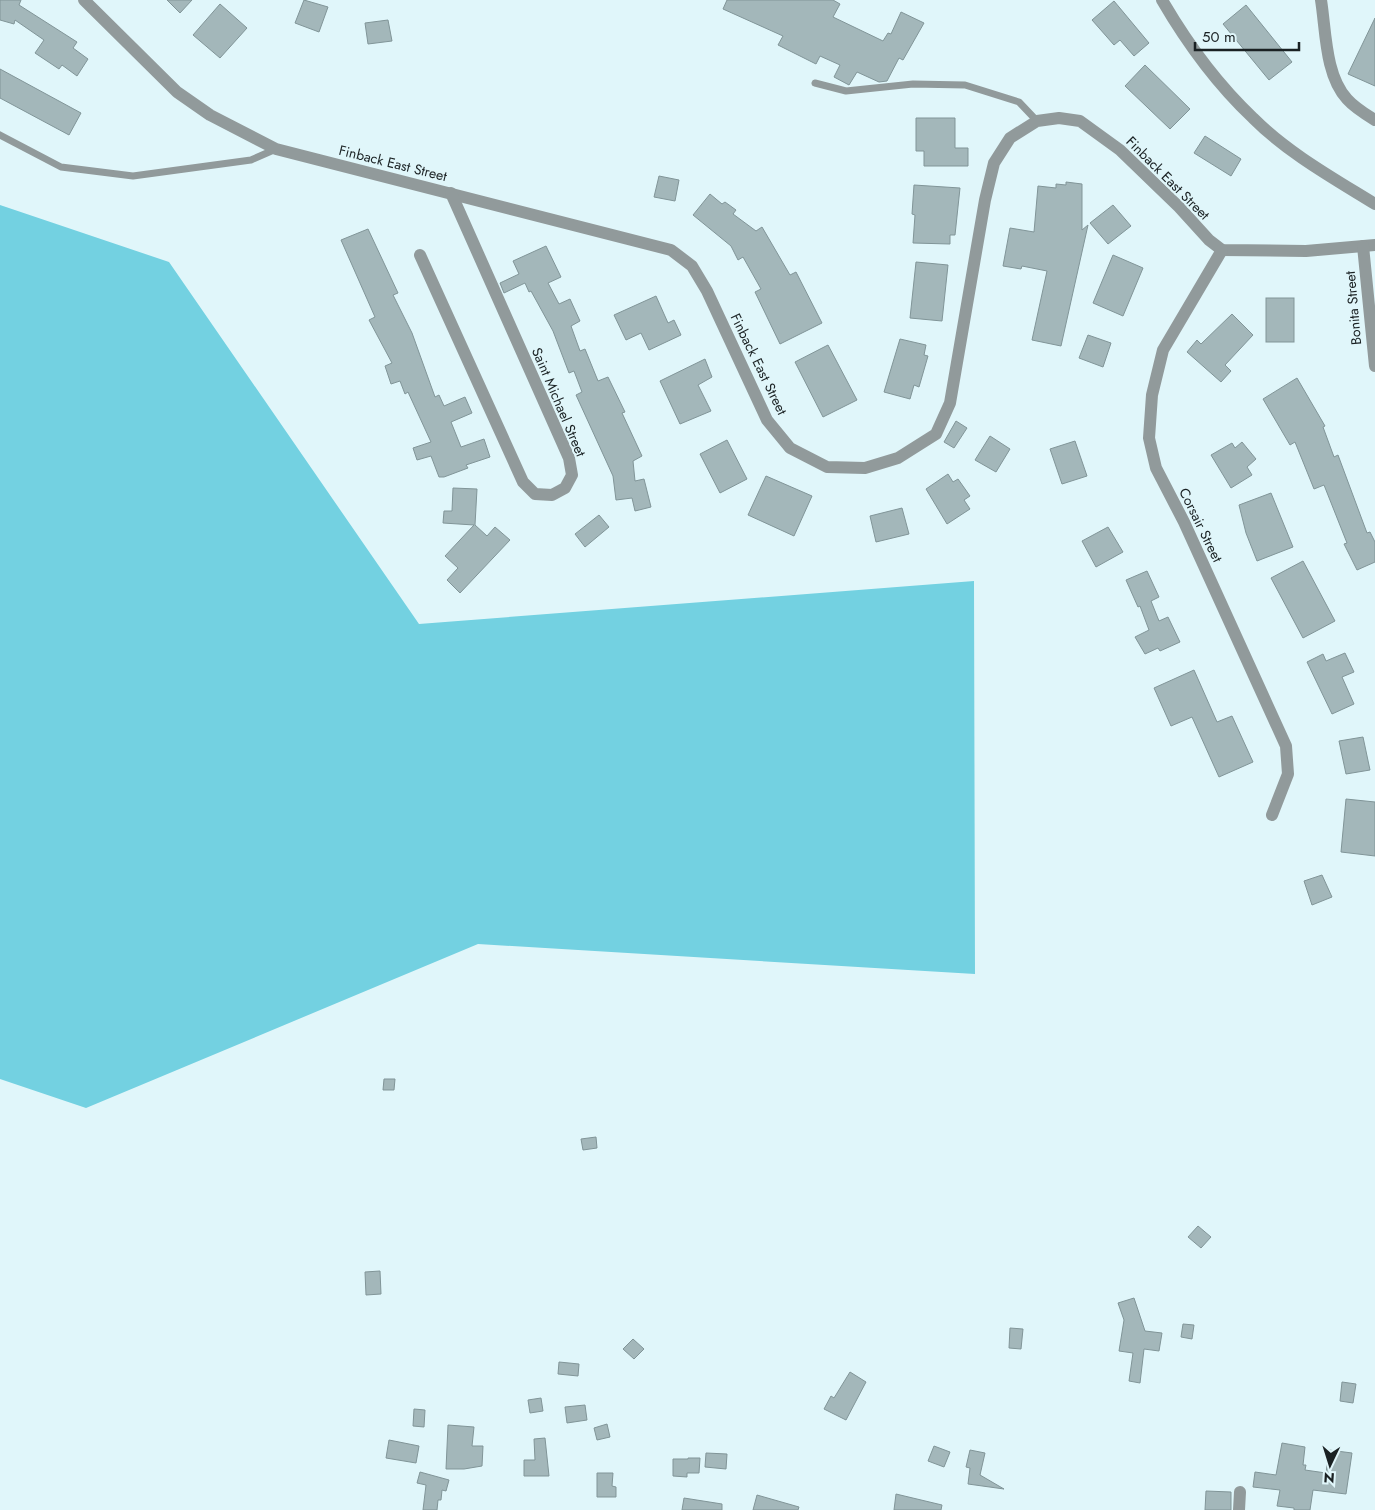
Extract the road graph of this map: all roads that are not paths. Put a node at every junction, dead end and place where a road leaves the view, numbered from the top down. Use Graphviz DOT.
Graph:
graph roads {
  1 [pos="84,0"];
  2 [pos="1162,0"];
  3 [pos="1321,0"];
  4 [pos="815,83"];
  5 [pos="1375,120"];
  6 [pos="1038,121"];
  7 [pos="0,135"];
  8 [pos="276,149"];
  9 [pos="452,193"];
  10 [pos="1375,204"];
  11 [pos="1369,245"];
  12 [pos="1222,250"];
  13 [pos="420,255"];
  14 [pos="1375,366"];
  15 [pos="1272,815"];
  16 [pos="1240,1492"];
  17 [pos="1239,1510"];
  1 -- 8 [label="street, Finback East Street"];
  2 -- 10 [label="street"];
  3 -- 5 [label="street"];
  4 -- 6 [label="lane"];
  6 -- 9 [label="street, Finback East Street"];
  6 -- 12 [label="street, Finback East Street"];
  7 -- 8 [label="lane"];
  8 -- 9 [label="street, Finback East Street"];
  9 -- 13 [label="street, Saint Michael Street"];
  11 -- 12 [label="street"];
  11 -- 14 [label="street, Bonita Street"];
  12 -- 15 [label="street, Corsair Street"];
  16 -- 17 [label="street"];
}
